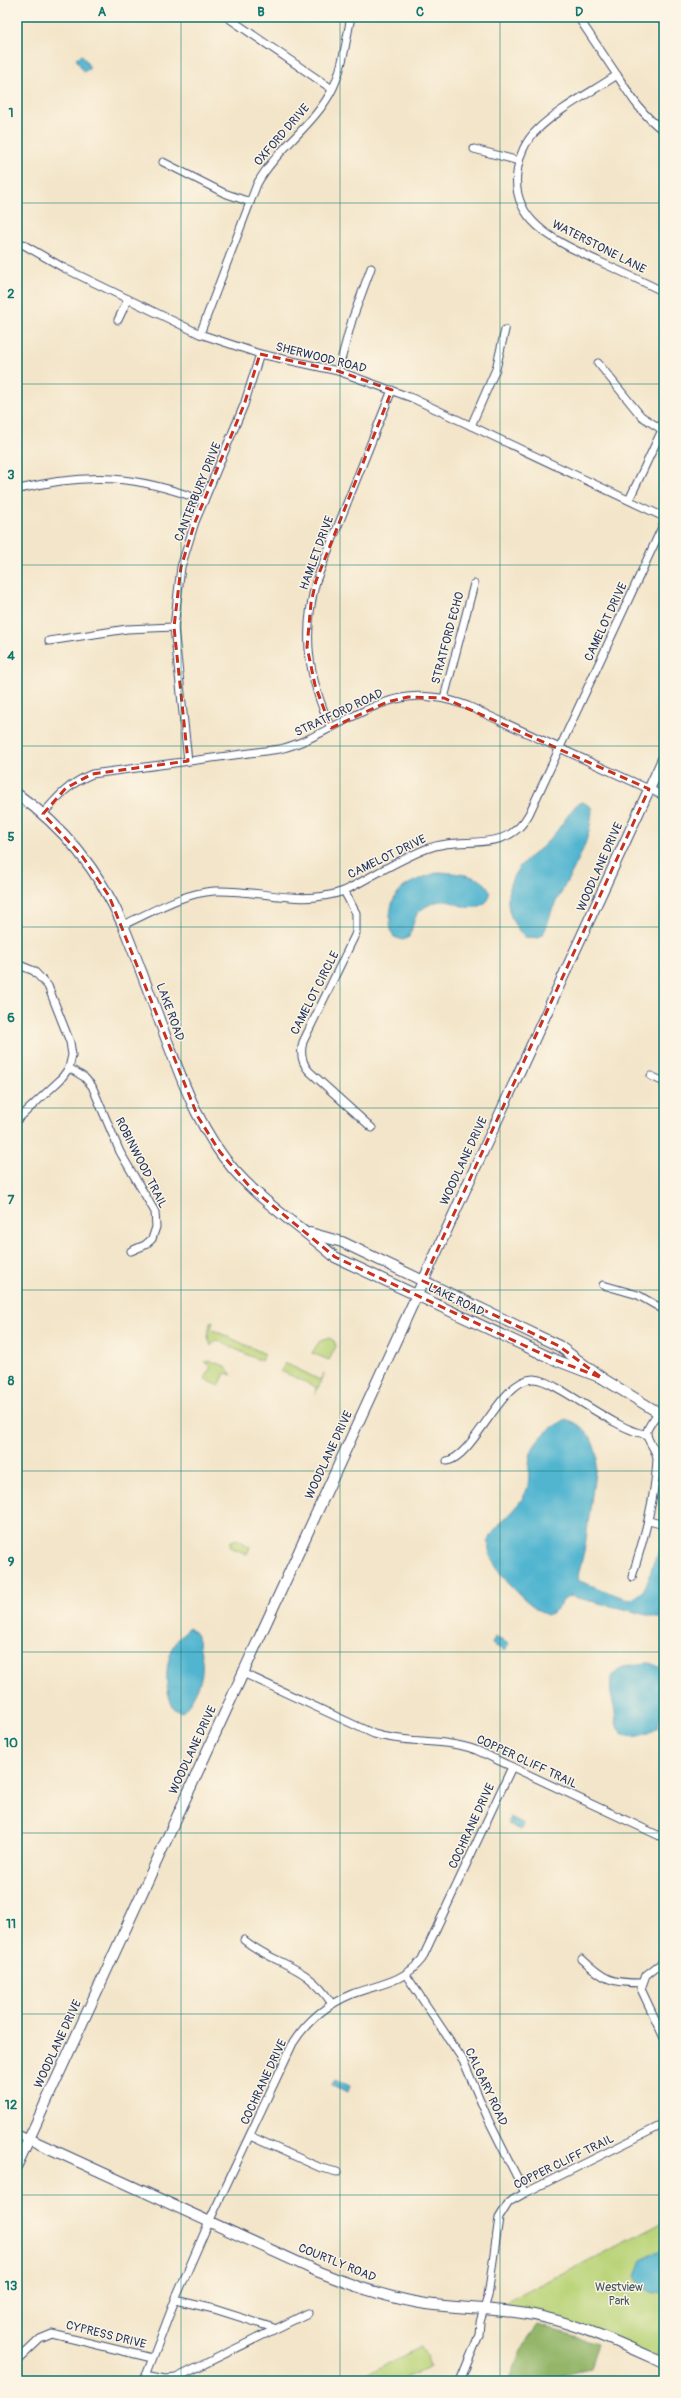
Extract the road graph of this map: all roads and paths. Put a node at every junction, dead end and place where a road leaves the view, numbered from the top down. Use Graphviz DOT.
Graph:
graph roads {
  1 [pos="227,17"];
  2 [pos="351,17"];
  3 [pos="578,17"];
  4 [pos="617,75"];
  5 [pos="332,89"];
  6 [pos="664,131"];
  7 [pos="474,150"];
  8 [pos="519,161"];
  9 [pos="163,162"];
  10 [pos="250,202"];
  11 [pos="17,241"];
  12 [pos="371,268"];
  13 [pos="664,292"];
  14 [pos="128,299"];
  15 [pos="118,320"];
  16 [pos="505,330"];
  17 [pos="200,334"];
  18 [pos="260,354"];
  19 [pos="598,363"];
  20 [pos="338,371"];
  21 [pos="392,390"];
  22 [pos="471,426"];
  23 [pos="663,431"];
  24 [pos="19,489"];
  25 [pos="629,500"];
  26 [pos="204,501"];
  27 [pos="664,517"];
  28 [pos="664,523"];
  29 [pos="474,584"];
  30 [pos="174,627"];
  31 [pos="48,641"];
  32 [pos="444,698"];
  33 [pos="331,728"];
  34 [pos="559,749"];
  35 [pos="664,757"];
  36 [pos="188,761"];
  37 [pos="649,789"];
  38 [pos="17,794"];
  39 [pos="664,796"];
  40 [pos="43,814"];
  41 [pos="344,891"];
  42 [pos="123,925"];
  43 [pos="17,964"];
  44 [pos="69,1068"];
  45 [pos="651,1076"];
  46 [pos="664,1082"];
  47 [pos="17,1120"];
  48 [pos="372,1128"];
  49 [pos="307,1232"];
  50 [pos="130,1251"];
  51 [pos="423,1281"];
  52 [pos="603,1285"];
  53 [pos="416,1295"];
  54 [pos="664,1310"];
  55 [pos="602,1378"];
  56 [pos="662,1411"];
  57 [pos="647,1434"];
  58 [pos="447,1461"];
  59 [pos="649,1520"];
  60 [pos="664,1525"];
  61 [pos="632,1576"];
  62 [pos="242,1673"];
  63 [pos="512,1767"];
  64 [pos="664,1838"];
  65 [pos="244,1940"];
  66 [pos="582,1959"];
  67 [pos="664,1961"];
  68 [pos="406,1975"];
  69 [pos="642,1983"];
  70 [pos="332,2004"];
  71 [pos="664,2038"];
  72 [pos="664,2124"];
  73 [pos="17,2134"];
  74 [pos="250,2136"];
  75 [pos="29,2139"];
  76 [pos="17,2164"];
  77 [pos="337,2172"];
  78 [pos="525,2193"];
  79 [pos="209,2222"];
  80 [pos="175,2300"];
  81 [pos="484,2308"];
  82 [pos="308,2313"];
  83 [pos="274,2328"];
  84 [pos="152,2358"];
  85 [pos="17,2361"];
  86 [pos="664,2363"];
  87 [pos="145,2378"];
  88 [pos="460,2381"];
  1 -- 5 [label="street"];
  2 -- 5 [label="street, OXFORD DRIVE"];
  3 -- 4 [label="street"];
  4 -- 6 [label="street"];
  4 -- 8 [label="street, WATERSTONE LANE"];
  5 -- 10 [label="street, OXFORD DRIVE"];
  7 -- 8 [label="street"];
  8 -- 13 [label="street, WATERSTONE LANE"];
  9 -- 10 [label="street"];
  10 -- 17 [label="street, OXFORD DRIVE"];
  11 -- 14 [label="street, SHERWOOD ROAD"];
  12 -- 20 [label="street"];
  14 -- 15 [label="street"];
  14 -- 17 [label="street, SHERWOOD ROAD"];
  16 -- 22 [label="street"];
  17 -- 18 [label="street, SHERWOOD ROAD"];
  18 -- 20 [label="street, SHERWOOD ROAD"];
  18 -- 26 [label="street, CANTERBURY DRIVE"];
  19 -- 23 [label="street"];
  20 -- 21 [label="street, SHERWOOD ROAD"];
  21 -- 22 [label="street, SHERWOOD ROAD"];
  21 -- 33 [label="street, HAMLET DRIVE"];
  22 -- 25 [label="street, SHERWOOD ROAD"];
  23 -- 25 [label="street"];
  24 -- 26 [label="street"];
  25 -- 27 [label="street, SHERWOOD ROAD"];
  26 -- 30 [label="street, CANTERBURY DRIVE"];
  28 -- 34 [label="street, CAMELOT DRIVE"];
  29 -- 32 [label="street, STRATFORD ECHO"];
  30 -- 31 [label="street"];
  30 -- 36 [label="street, CANTERBURY DRIVE"];
  32 -- 33 [label="street, STRATFORD ROAD"];
  32 -- 34 [label="street, STRATFORD ROAD"];
  33 -- 36 [label="street, STRATFORD ROAD"];
  34 -- 37 [label="street, STRATFORD ROAD"];
  34 -- 41 [label="street, CAMELOT DRIVE"];
  35 -- 37 [label="street, WOODLANE DRIVE"];
  36 -- 40 [label="street, STRATFORD ROAD"];
  37 -- 39 [label="street, STRATFORD ROAD"];
  37 -- 51 [label="street, WOODLANE DRIVE"];
  38 -- 40 [label="street, LAKE ROAD"];
  40 -- 42 [label="street, LAKE ROAD"];
  41 -- 42 [label="street, CAMELOT DRIVE"];
  41 -- 48 [label="street, CAMELOT CIRCLE"];
  42 -- 49 [label="street, LAKE ROAD"];
  43 -- 44 [label="street"];
  44 -- 47 [label="street"];
  44 -- 50 [label="street, ROBINWOOD TRAIL"];
  45 -- 46 [label="street"];
  49 -- 51 [label="street, LAKE ROAD"];
  49 -- 53 [label="street, LAKE ROAD"];
  51 -- 53 [label="street, WOODLANE DRIVE"];
  51 -- 55 [label="street, LAKE ROAD"];
  52 -- 54 [label="street"];
  53 -- 55 [label="street, LAKE ROAD"];
  53 -- 62 [label="street, WOODLANE DRIVE"];
  55 -- 56 [label="street, LAKE ROAD"];
  56 -- 57 [label="street"];
  57 -- 58 [label="street"];
  57 -- 59 [label="street"];
  59 -- 60 [label="street"];
  59 -- 61 [label="street"];
  62 -- 63 [label="street, COPPER CLIFF TRAIL"];
  62 -- 75 [label="street, WOODLANE DRIVE"];
  63 -- 64 [label="street, COPPER CLIFF TRAIL"];
  63 -- 68 [label="street, COCHRANE DRIVE"];
  65 -- 70 [label="street"];
  66 -- 69 [label="street"];
  67 -- 69 [label="street"];
  68 -- 70 [label="street, COCHRANE DRIVE"];
  68 -- 78 [label="street, CALGARY ROAD"];
  69 -- 71 [label="street"];
  70 -- 74 [label="street, COCHRANE DRIVE"];
  72 -- 78 [label="street, COPPER CLIFF TRAIL"];
  73 -- 75 [label="street, COURTLY ROAD"];
  74 -- 77 [label="street"];
  74 -- 79 [label="street, COCHRANE DRIVE"];
  75 -- 76 [label="street, WOODLANE DRIVE"];
  75 -- 79 [label="street, COURTLY ROAD"];
  78 -- 81 [label="street, COPPER CLIFF TRAIL"];
  79 -- 80 [label="street, COCHRANE DRIVE"];
  79 -- 81 [label="street, COURTLY ROAD"];
  80 -- 83 [label="street"];
  80 -- 84 [label="street, COCHRANE DRIVE"];
  81 -- 86 [label="street, COURTLY ROAD"];
  81 -- 88 [label="street, COPPER CLIFF TRAIL"];
  82 -- 83 [label="street"];
  83 -- 87 [label="street"];
  84 -- 85 [label="street, CYPRESS DRIVE"];
  84 -- 87 [label="street, COCHRANE DRIVE"];
}
